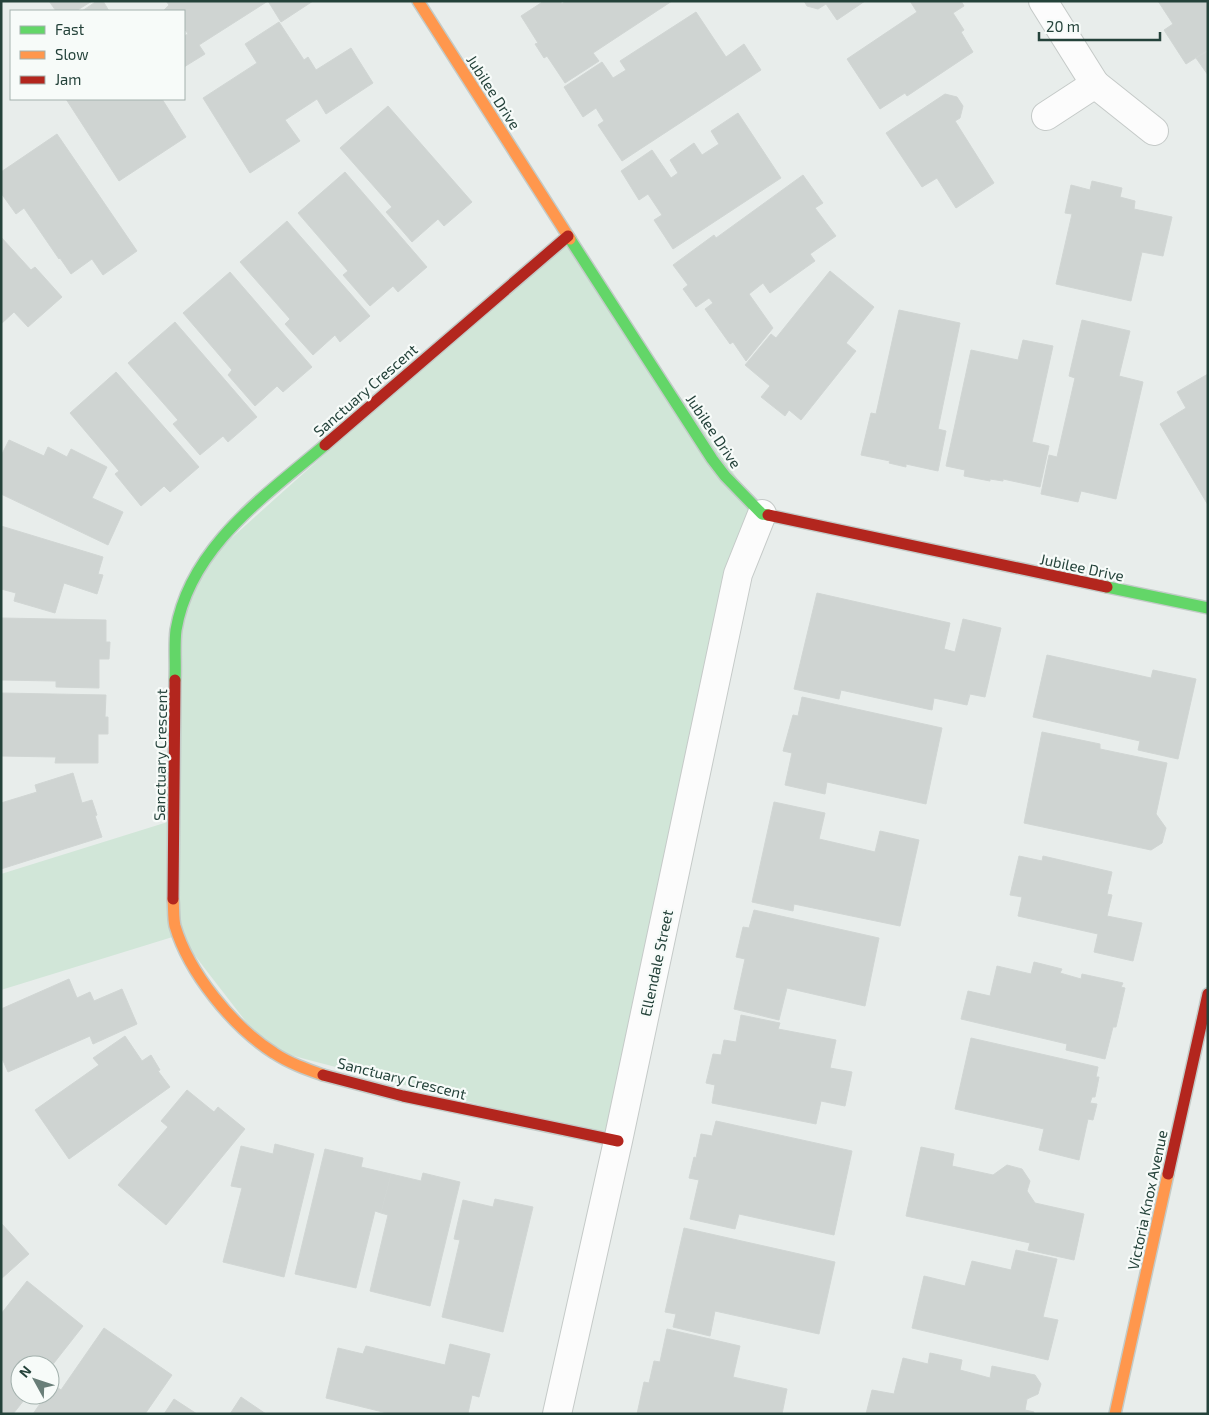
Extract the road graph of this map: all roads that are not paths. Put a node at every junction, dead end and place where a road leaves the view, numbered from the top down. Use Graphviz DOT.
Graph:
graph roads {
  1 [pos="418,1"];
  2 [pos="1043,1"];
  3 [pos="1095,84"];
  4 [pos="1046,116"];
  5 [pos="1154,131"];
  6 [pos="568,236"];
  7 [pos="762,514"];
  8 [pos="1208,608"];
  9 [pos="1208,994"];
  10 [pos="618,1141"];
  11 [pos="557,1414"];
  12 [pos="1115,1414"];
  1 -- 6 [label="street, Jubilee Drive"];
  2 -- 3 [label="street"];
  3 -- 4 [label="street"];
  3 -- 5 [label="street"];
  6 -- 7 [label="street, Jubilee Drive"];
  6 -- 10 [label="street, Sanctuary Crescent"];
  7 -- 8 [label="street, Jubilee Drive"];
  7 -- 10 [label="street, Ellendale Street"];
  9 -- 12 [label="street, Victoria Knox Avenue"];
  10 -- 11 [label="street, Ellendale Street"];
}
